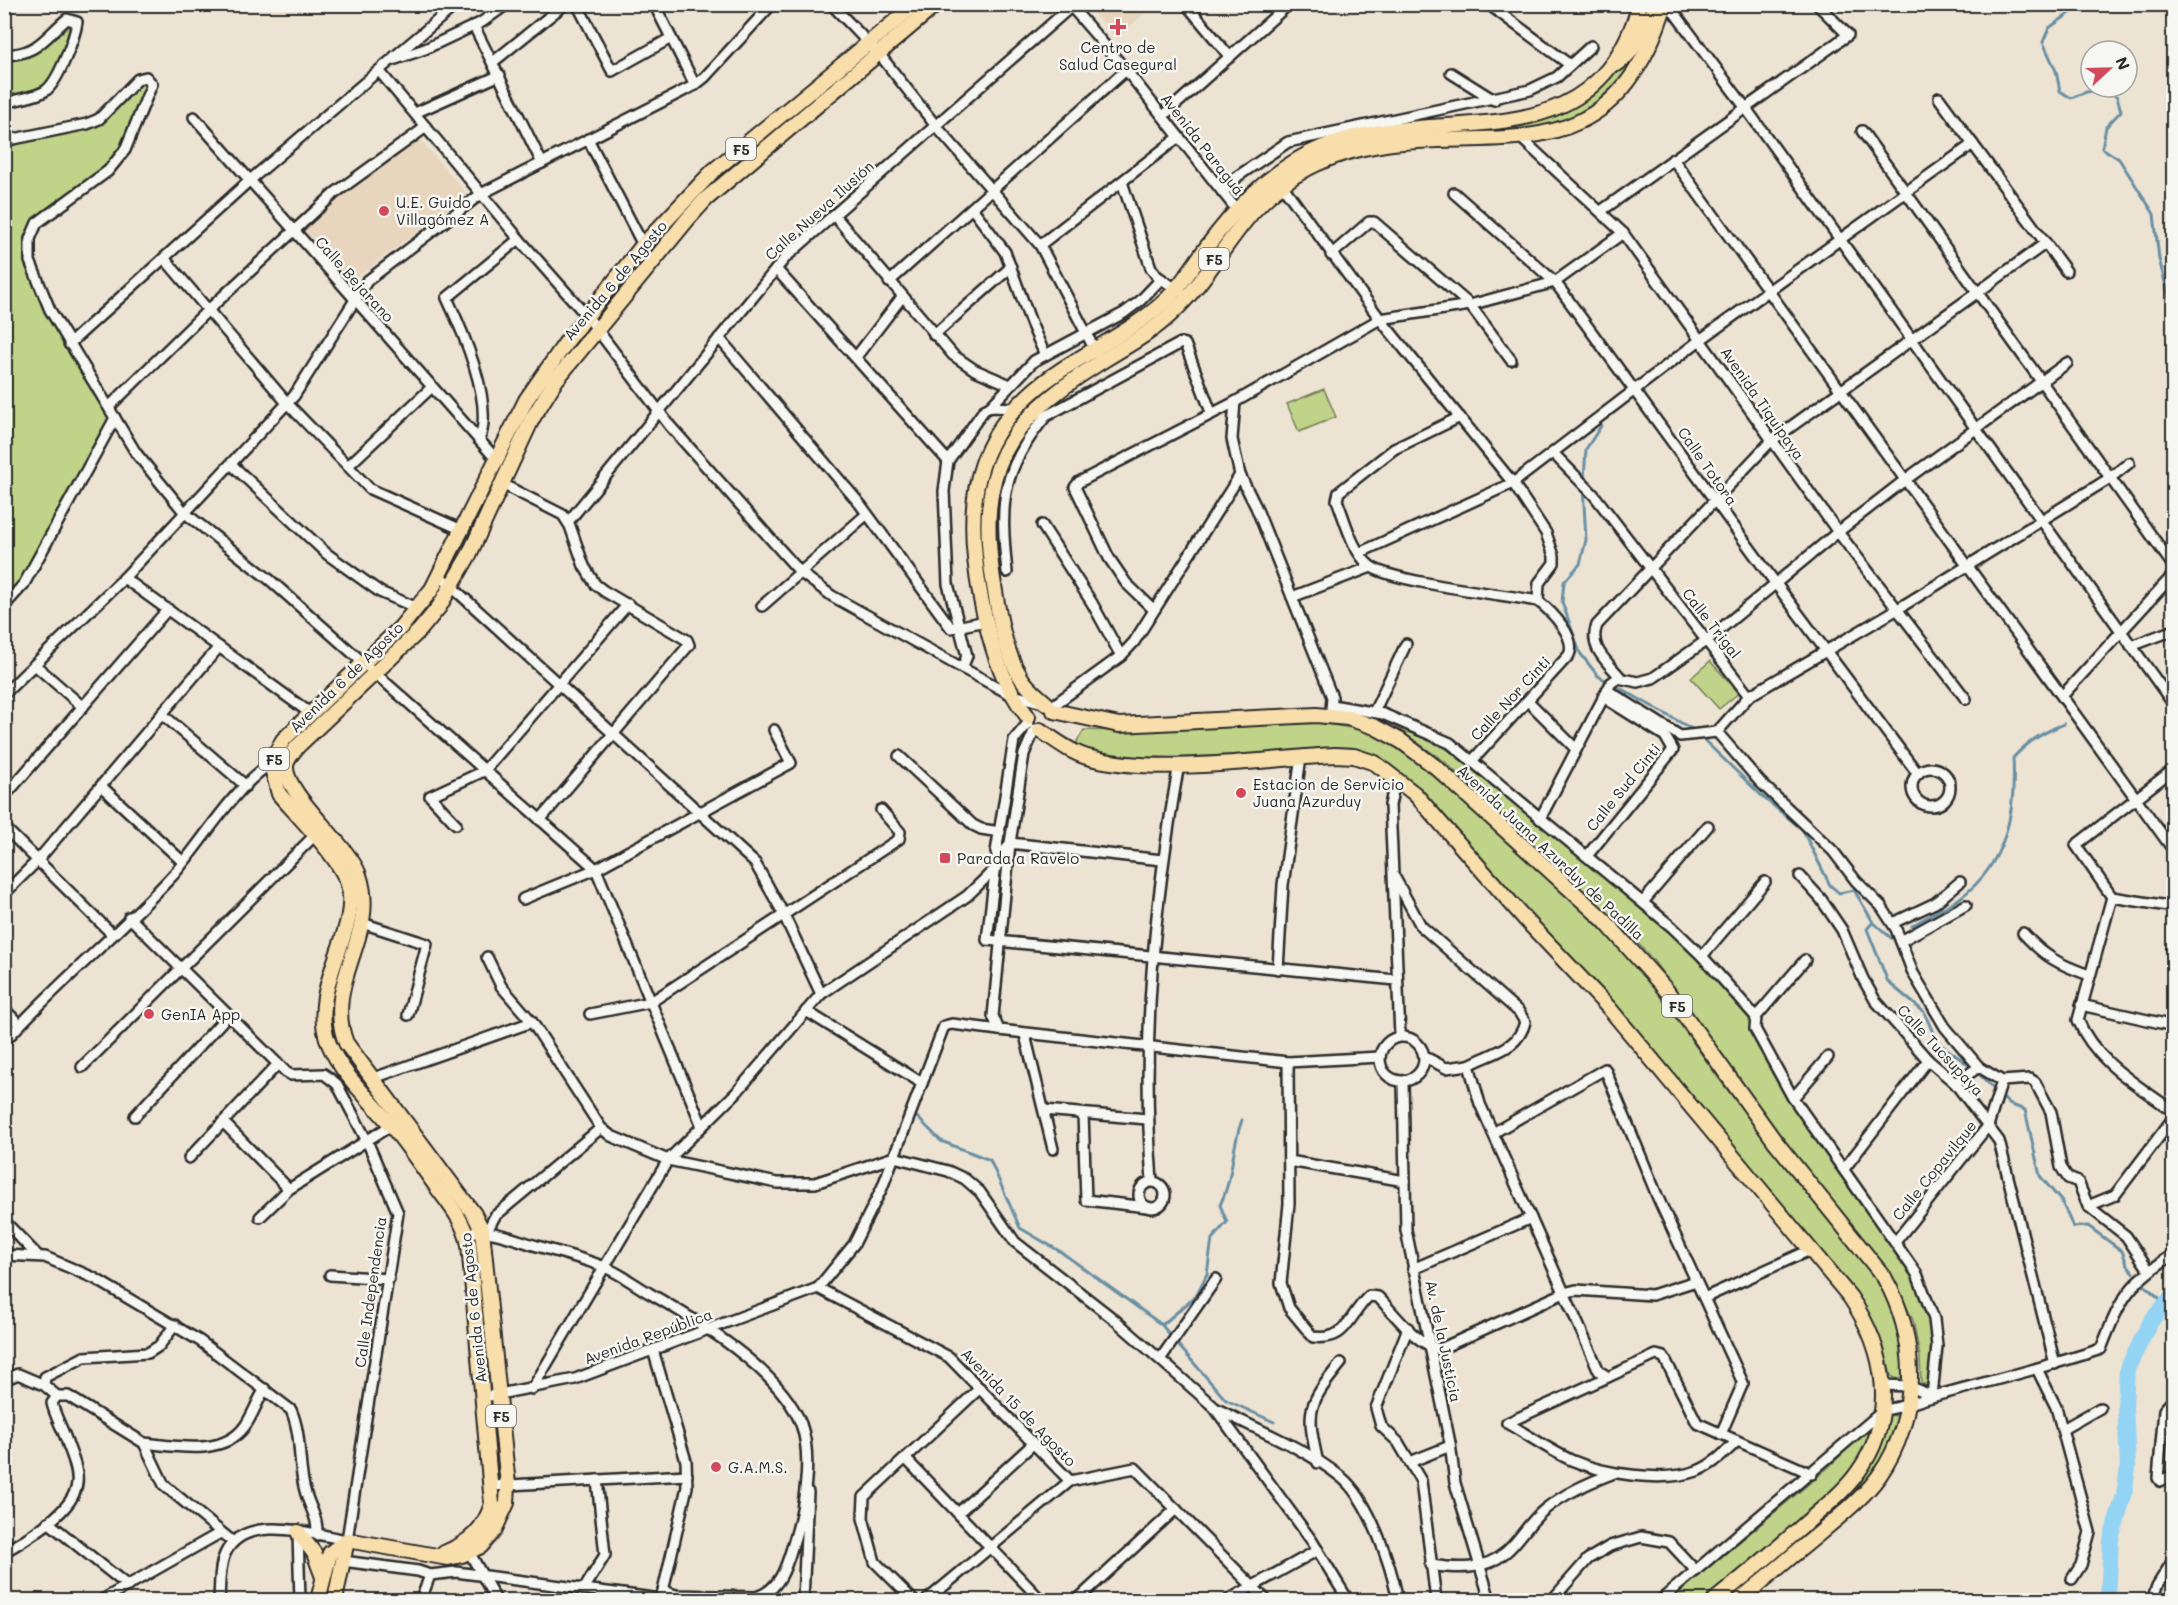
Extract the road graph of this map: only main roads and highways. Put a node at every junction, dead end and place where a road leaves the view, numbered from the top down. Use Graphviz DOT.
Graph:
graph roads {
  1 [pos="916,4"];
  2 [pos="937,4"];
  3 [pos="1640,4"];
  4 [pos="1665,4"];
  5 [pos="1606,71"];
  6 [pos="1240,214"];
  7 [pos="643,245"];
  8 [pos="656,256"];
  9 [pos="1098,356"];
  10 [pos="287,736"];
  11 [pos="298,746"];
  12 [pos="274,760"];
  13 [pos="287,772"];
  14 [pos="356,890"];
  15 [pos="325,997"];
  16 [pos="340,1001"];
  17 [pos="397,1122"];
  18 [pos="298,1532"];
  19 [pos="347,1540"];
  20 [pos="466,1547"];
  21 [pos="324,1578"];
  22 [pos="318,1600"];
  23 [pos="335,1600"];
  24 [pos="1715,1600"];
  25 [pos="1740,1600"];
  1 -- 7 [label="highway, Avenida 6 de Agosto / F5"];
  2 -- 8 [label="highway, Avenida 6 de Agosto / F5"];
  3 -- 5 [label="highway, F5"];
  4 -- 5 [label="highway"];
  4 -- 6 [label="highway, F5"];
  5 -- 6 [label="highway, F5"];
  6 -- 9 [label="highway, F5"];
  7 -- 8 [label="highway"];
  7 -- 10 [label="highway, Avenida 6 de Agosto / F5"];
  8 -- 11 [label="highway, Avenida 6 de Agosto / F5"];
  9 -- 24 [label="highway, F5"];
  9 -- 25 [label="highway, Avenida Juana Azurduy de Padilla / F5"];
  10 -- 11 [label="highway"];
  10 -- 12 [label="highway, Avenida 6 de Agosto / F5"];
  11 -- 13 [label="highway, Avenida 6 de Agosto / F5"];
  12 -- 13 [label="highway"];
  12 -- 14 [label="highway, Avenida 6 de Agosto / F5"];
  13 -- 14 [label="highway, Avenida 6 de Agosto / F5"];
  14 -- 15 [label="highway, Avenida 6 de Agosto / F5"];
  14 -- 16 [label="highway, Avenida 6 de Agosto / F5"];
  15 -- 16 [label="highway"];
  15 -- 17 [label="highway, Avenida 6 de Agosto / F5"];
  16 -- 17 [label="highway, Avenida 6 de Agosto / F5"];
  17 -- 20 [label="highway, Avenida 6 de Agosto / F5"];
  17 -- 20 [label="highway, Avenida 6 de Agosto / F5"];
  18 -- 21 [label="highway"];
  19 -- 20 [label="highway, Avenida 6 de Agosto / F5"];
  19 -- 21 [label="highway"];
  19 -- 23 [label="highway"];
  21 -- 22 [label="highway"];
}
